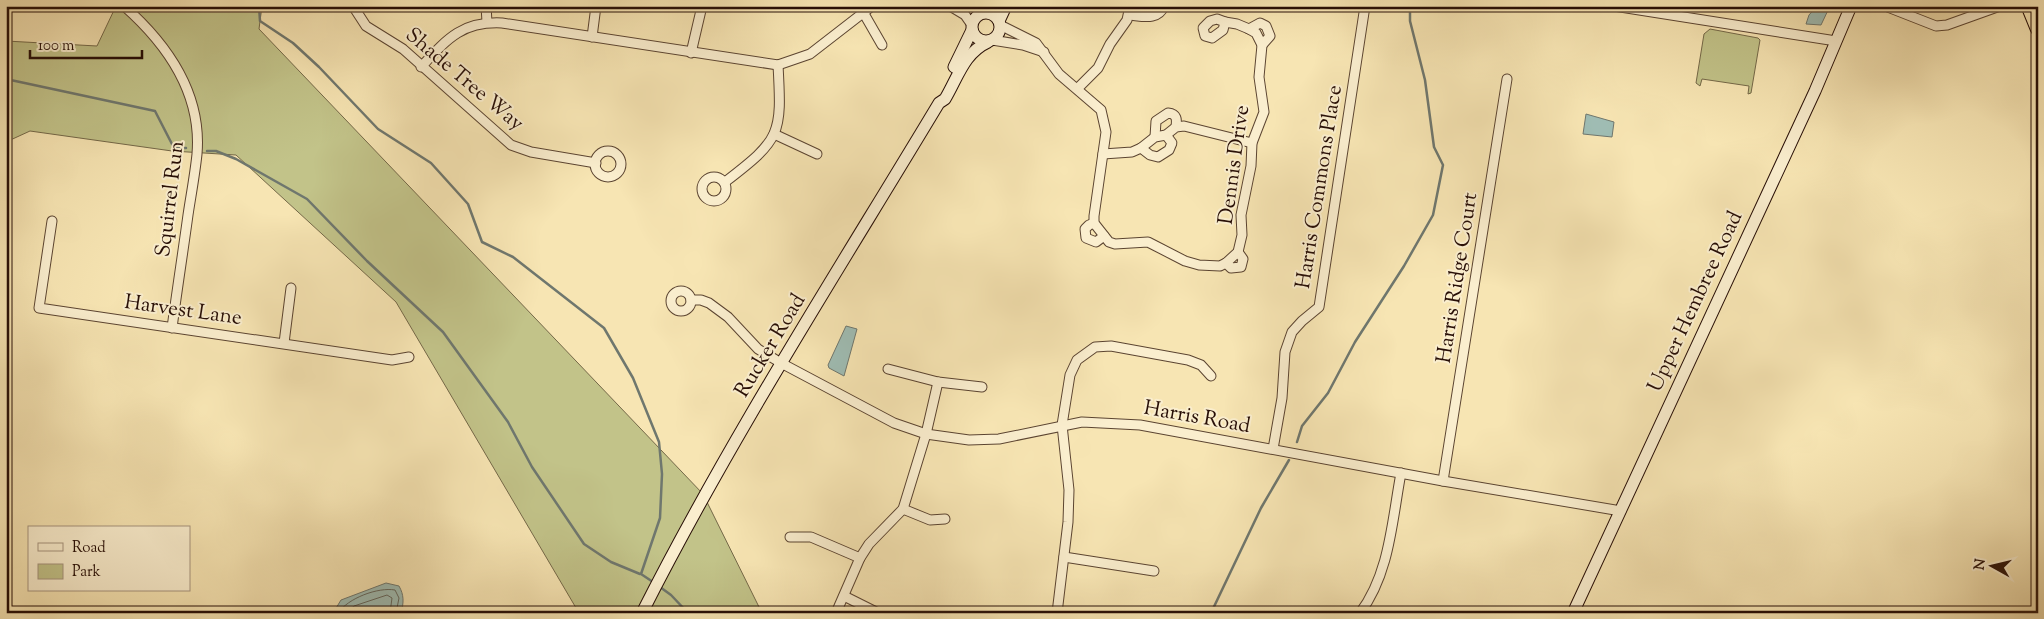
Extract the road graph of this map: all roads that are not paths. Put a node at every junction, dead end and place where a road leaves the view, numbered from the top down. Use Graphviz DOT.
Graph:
graph roads {
  1 [pos="124,6"];
  2 [pos="353,6"];
  3 [pos="486,6"];
  4 [pos="596,6"];
  5 [pos="702,6"];
  6 [pos="872,6"];
  7 [pos="950,6"];
  8 [pos="1006,6"];
  9 [pos="1146,6"];
  10 [pos="1164,6"];
  11 [pos="1365,6"];
  12 [pos="1614,6"];
  13 [pos="1851,6"];
  14 [pos="1885,6"];
  15 [pos="2000,6"];
  16 [pos="2029,6"];
  17 [pos="985,10"];
  18 [pos="1129,10"];
  19 [pos="863,12"];
  20 [pos="1147,16"];
  21 [pos="488,22"];
  22 [pos="1225,22"];
  23 [pos="1000,23"];
  24 [pos="972,28"];
  25 [pos="2038,28"];
  26 [pos="1249,29"];
  27 [pos="592,37"];
  28 [pos="990,41"];
  29 [pos="1836,41"];
  30 [pos="1262,44"];
  31 [pos="882,46"];
  32 [pos="1044,52"];
  33 [pos="691,53"];
  34 [pos="778,65"];
  35 [pos="421,67"];
  36 [pos="1507,79"];
  37 [pos="1078,88"];
  38 [pos="939,102"];
  39 [pos="1176,127"];
  40 [pos="774,134"];
  41 [pos="1166,135"];
  42 [pos="1155,137"];
  43 [pos="1252,143"];
  44 [pos="1141,148"];
  45 [pos="817,154"];
  46 [pos="1103,154"];
  47 [pos="596,163"];
  48 [pos="725,182"];
  49 [pos="52,221"];
  50 [pos="1094,223"];
  51 [pos="1104,236"];
  52 [pos="1238,252"];
  53 [pos="1226,263"];
  54 [pos="291,288"];
  55 [pos="691,300"];
  56 [pos="172,328"];
  57 [pos="284,343"];
  58 [pos="409,357"];
  59 [pos="781,363"];
  60 [pos="888,369"];
  61 [pos="1211,376"];
  62 [pos="938,382"];
  63 [pos="982,387"];
  64 [pos="1062,425"];
  65 [pos="926,434"];
  66 [pos="1273,449"];
  67 [pos="1401,473"];
  68 [pos="1443,481"];
  69 [pos="903,509"];
  70 [pos="1621,511"];
  71 [pos="945,519"];
  72 [pos="790,537"];
  73 [pos="1064,557"];
  74 [pos="860,558"];
  75 [pos="1154,571"];
  76 [pos="844,596"];
  77 [pos="642,613"];
  78 [pos="836,613"];
  79 [pos="878,613"];
  80 [pos="1057,613"];
  81 [pos="1360,613"];
  82 [pos="1574,613"];
  1 -- 56 [label="street, Squirrel Run"];
  2 -- 35 [label="street, Shade Tree Way"];
  3 -- 21 [label="street"];
  4 -- 27 [label="street"];
  5 -- 33 [label="street"];
  6 -- 19 [label="street"];
  7 -- 24 [label="street"];
  8 -- 23 [label="main road"];
  9 -- 20 [label="street"];
  10 -- 20 [label="street"];
  11 -- 66 [label="street, Harris Commons Place"];
  12 -- 29 [label="street"];
  13 -- 29 [label="main road, Upper Hembree Road"];
  14 -- 15 [label="street"];
  16 -- 25 [label="highway"];
  17 -- 23 [label="main road"];
  17 -- 24 [label="main road"];
  18 -- 20 [label="street"];
  18 -- 37 [label="street"];
  19 -- 31 [label="street"];
  19 -- 34 [label="street"];
  21 -- 27 [label="street"];
  21 -- 35 [label="street"];
  22 -- 26 [label="street"];
  23 -- 28 [label="main road"];
  23 -- 32 [label="street"];
  24 -- 28 [label="main road"];
  24 -- 38 [label="main road, Rucker Road"];
  26 -- 30 [label="street"];
  26 -- 30 [label="street, Dennis Drive"];
  27 -- 33 [label="street"];
  28 -- 32 [label="street"];
  28 -- 38 [label="main road, Rucker Road"];
  29 -- 70 [label="main road, Upper Hembree Road"];
  30 -- 43 [label="street, Dennis Drive"];
  32 -- 37 [label="street"];
  33 -- 34 [label="street"];
  34 -- 40 [label="street"];
  35 -- 47 [label="street, Shade Tree Way"];
  36 -- 68 [label="street, Harris Ridge Court"];
  37 -- 46 [label="street"];
  38 -- 59 [label="main road, Rucker Road"];
  39 -- 41 [label="street"];
  39 -- 42 [label="street"];
  39 -- 43 [label="street"];
  40 -- 45 [label="street"];
  40 -- 48 [label="street"];
  41 -- 42 [label="street"];
  41 -- 44 [label="street"];
  42 -- 44 [label="street"];
  43 -- 52 [label="street, Dennis Drive"];
  44 -- 46 [label="street"];
  46 -- 50 [label="street"];
  49 -- 56 [label="street, Harvest Lane"];
  50 -- 51 [label="street"];
  50 -- 51 [label="street"];
  51 -- 53 [label="street"];
  52 -- 53 [label="street, Dennis Drive"];
  52 -- 53 [label="street"];
  54 -- 57 [label="street"];
  55 -- 59 [label="street, Harris Road"];
  56 -- 57 [label="street, Harvest Lane"];
  57 -- 58 [label="street, Harvest Lane"];
  59 -- 65 [label="street, Harris Road"];
  59 -- 77 [label="main road, Rucker Road"];
  60 -- 62 [label="street"];
  61 -- 64 [label="street"];
  62 -- 63 [label="street"];
  62 -- 65 [label="street"];
  64 -- 65 [label="street, Harris Road"];
  64 -- 66 [label="street, Harris Road"];
  64 -- 73 [label="street"];
  65 -- 69 [label="street"];
  66 -- 67 [label="street, Harris Road"];
  67 -- 68 [label="street, Harris Road"];
  67 -- 81 [label="street"];
  68 -- 70 [label="street, Harris Road"];
  69 -- 71 [label="street"];
  69 -- 74 [label="street"];
  70 -- 82 [label="main road, Upper Hembree Road"];
  72 -- 74 [label="street"];
  73 -- 75 [label="street"];
  73 -- 80 [label="street"];
  74 -- 76 [label="street"];
  76 -- 78 [label="street"];
  76 -- 79 [label="street"];
}
